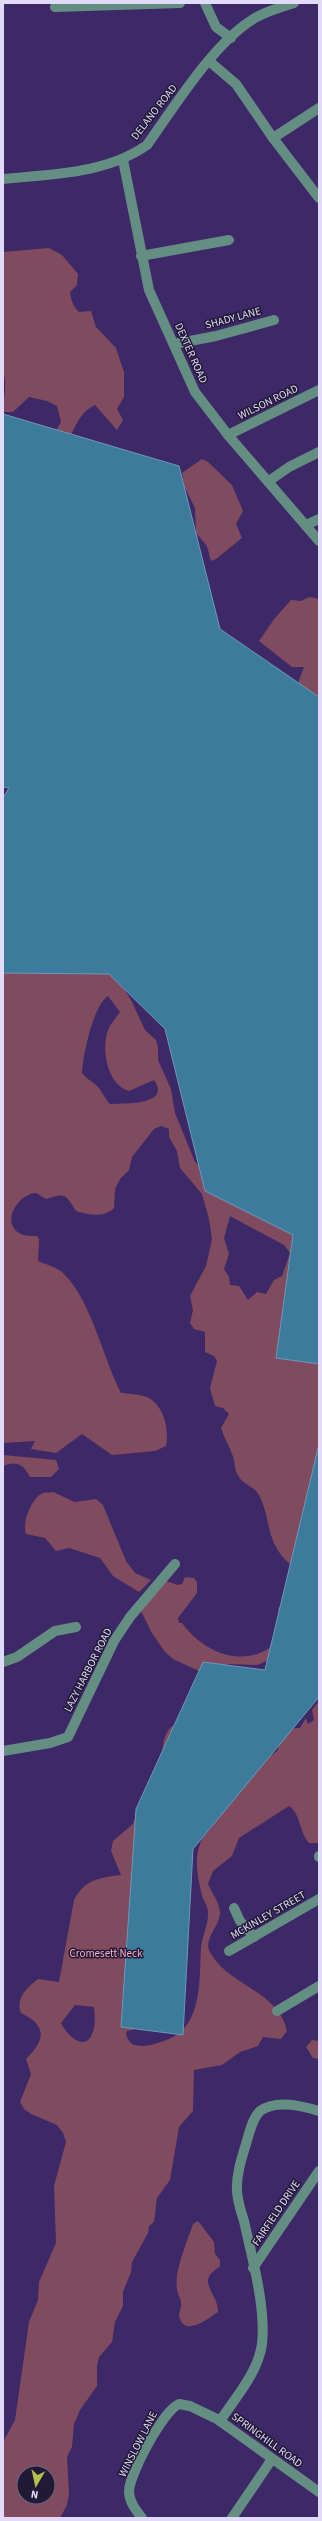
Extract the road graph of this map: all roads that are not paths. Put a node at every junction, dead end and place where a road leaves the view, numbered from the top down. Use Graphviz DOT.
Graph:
graph roads {
  1 [pos="180,3"];
  2 [pos="205,3"];
  3 [pos="293,3"];
  4 [pos="54,7"];
  5 [pos="231,38"];
  6 [pos="209,61"];
  7 [pos="319,108"];
  8 [pos="273,138"];
  9 [pos="123,160"];
  10 [pos="3,179"];
  11 [pos="319,198"];
  12 [pos="229,240"];
  13 [pos="141,256"];
  14 [pos="274,320"];
  15 [pos="174,344"];
  16 [pos="319,390"];
  17 [pos="228,435"];
  18 [pos="319,452"];
  19 [pos="269,481"];
  20 [pos="319,519"];
  21 [pos="306,525"];
  22 [pos="319,541"];
  23 [pos="175,1564"];
  24 [pos="76,1627"];
  25 [pos="3,1662"];
  26 [pos="3,1751"];
  27 [pos="319,1899"];
  28 [pos="234,1908"];
  29 [pos="254,1937"];
  30 [pos="229,1951"];
  31 [pos="319,1986"];
  32 [pos="277,2011"];
  33 [pos="319,2111"];
  34 [pos="319,2171"];
  35 [pos="253,2268"];
  36 [pos="220,2420"];
  37 [pos="272,2459"];
  38 [pos="319,2492"];
  39 [pos="142,2518"];
  40 [pos="232,2518"];
  1 -- 4 [label="street"];
  2 -- 5 [label="street"];
  3 -- 5 [label="street, DELANO ROAD"];
  5 -- 6 [label="street, DELANO ROAD"];
  6 -- 8 [label="street"];
  6 -- 9 [label="street, DELANO ROAD"];
  7 -- 8 [label="street"];
  8 -- 11 [label="street"];
  9 -- 10 [label="street, DELANO ROAD"];
  9 -- 13 [label="street, DEXTER ROAD"];
  12 -- 13 [label="street"];
  13 -- 15 [label="street, DEXTER ROAD"];
  14 -- 15 [label="street, SHADY LANE"];
  15 -- 17 [label="street, DEXTER ROAD"];
  16 -- 17 [label="street, WILSON ROAD"];
  17 -- 19 [label="street, DEXTER ROAD"];
  18 -- 19 [label="street"];
  19 -- 21 [label="street, DEXTER ROAD"];
  20 -- 21 [label="street"];
  21 -- 22 [label="street, DEXTER ROAD"];
  23 -- 26 [label="street, LAZY HARBOR ROAD"];
  24 -- 25 [label="street"];
  27 -- 29 [label="street, MCKINLEY STREET"];
  28 -- 29 [label="street"];
  29 -- 30 [label="street, MCKINLEY STREET"];
  31 -- 32 [label="street"];
  33 -- 35 [label="street, FAIRFIELD DRIVE"];
  34 -- 35 [label="street, FAIRFIELD DRIVE"];
  35 -- 36 [label="street, FAIRFIELD DRIVE"];
  36 -- 37 [label="street, SPRINGHILL ROAD"];
  36 -- 39 [label="street, WINSLOW LANE"];
  37 -- 38 [label="street, SPRINGHILL ROAD"];
  37 -- 40 [label="street"];
}
